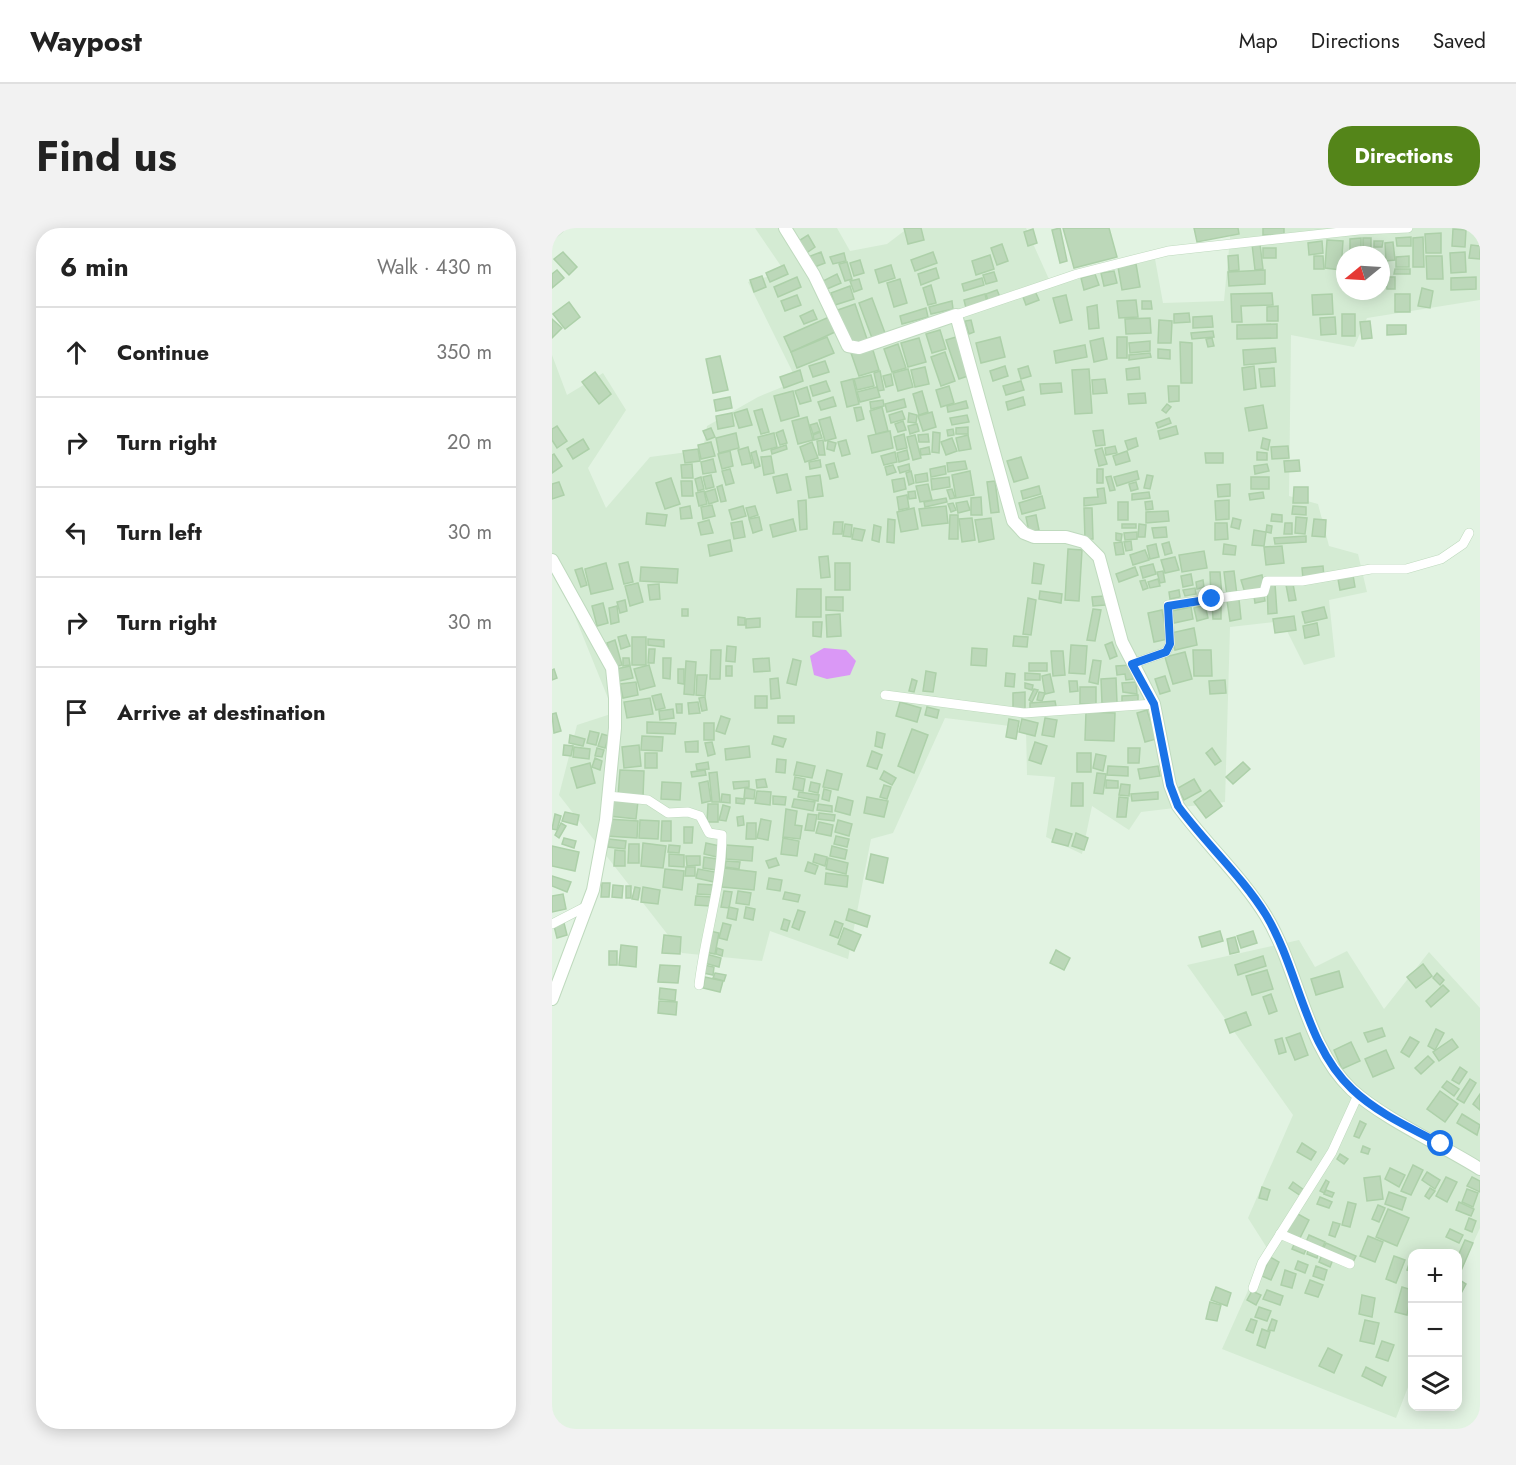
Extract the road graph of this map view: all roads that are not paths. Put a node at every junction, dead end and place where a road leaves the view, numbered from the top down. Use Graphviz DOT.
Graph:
graph roads {
  1 [pos="560,228"];
  2 [pos="785,228"];
  3 [pos="1408,228"];
  4 [pos="552,236"];
  5 [pos="956,315"];
  6 [pos="1470,533"];
  7 [pos="552,560"];
  8 [pos="1132,664"];
  9 [pos="885,695"];
  10 [pos="1154,704"];
  11 [pos="608,796"];
  12 [pos="587,906"];
  13 [pos="552,924"];
  14 [pos="699,985"];
  15 [pos="552,999"];
  16 [pos="1358,1095"];
  17 [pos="1480,1169"];
  18 [pos="1280,1234"];
  19 [pos="1350,1264"];
  20 [pos="1253,1288"];
  1 -- 4 [label="street"];
  2 -- 5 [label="street"];
  3 -- 5 [label="street"];
  5 -- 8 [label="street"];
  6 -- 8 [label="street"];
  7 -- 11 [label="street"];
  8 -- 10 [label="street"];
  9 -- 10 [label="street"];
  10 -- 16 [label="street"];
  11 -- 12 [label="street"];
  11 -- 14 [label="street"];
  12 -- 13 [label="street"];
  12 -- 15 [label="street"];
  16 -- 17 [label="street"];
  16 -- 18 [label="street"];
  18 -- 19 [label="street"];
  18 -- 20 [label="street"];
}
